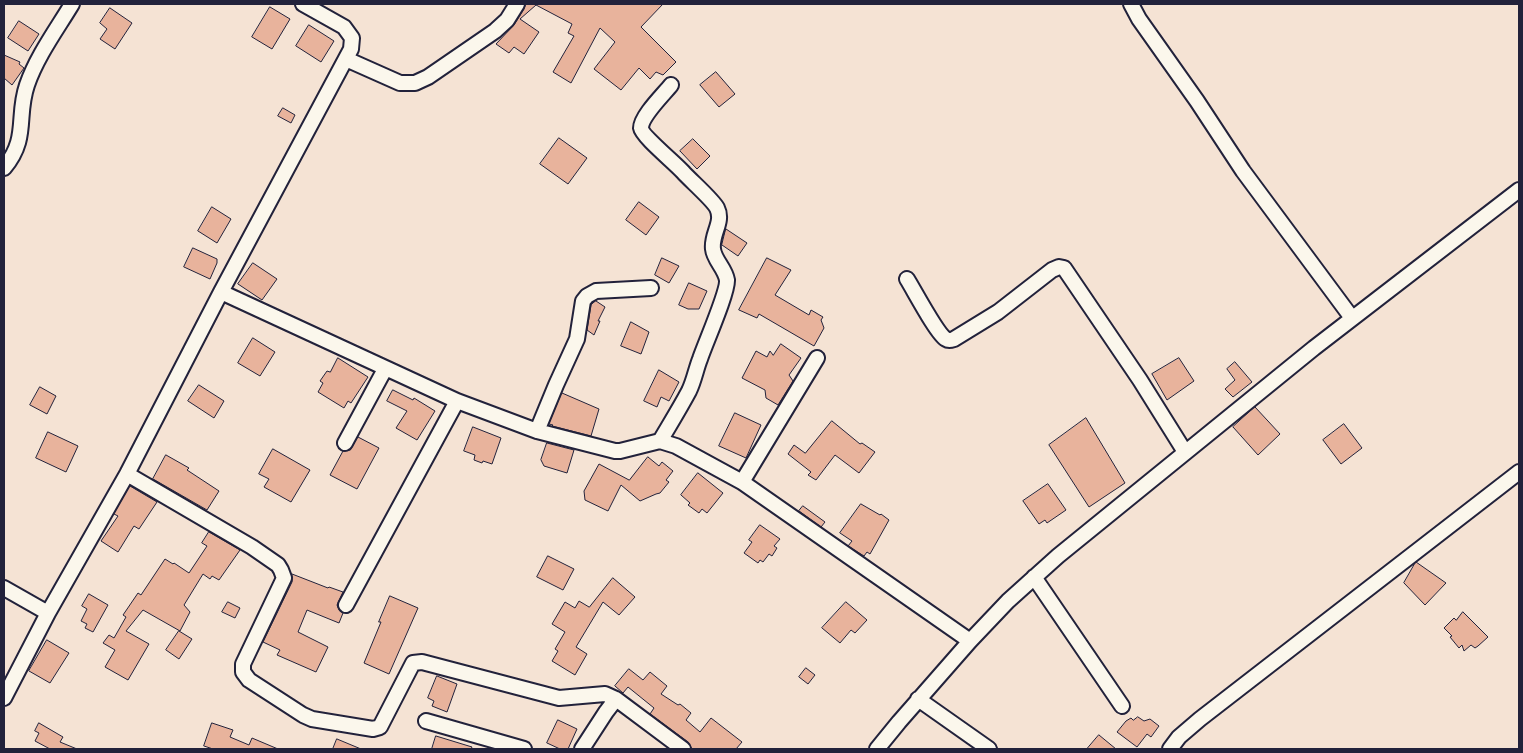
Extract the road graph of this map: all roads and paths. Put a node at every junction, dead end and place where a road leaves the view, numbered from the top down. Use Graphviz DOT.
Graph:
graph roads {
  1 [pos="72,4"];
  2 [pos="303,4"];
  3 [pos="517,4"];
  4 [pos="1131,4"];
  5 [pos="346,60"];
  6 [pos="671,85"];
  7 [pos="4,168"];
  8 [pos="1519,190"];
  9 [pos="906,279"];
  10 [pos="651,288"];
  11 [pos="221,292"];
  12 [pos="1352,318"];
  13 [pos="817,358"];
  14 [pos="385,369"];
  15 [pos="457,400"];
  16 [pos="537,431"];
  17 [pos="660,440"];
  18 [pos="344,443"];
  19 [pos="1185,452"];
  20 [pos="1519,472"];
  21 [pos="127,474"];
  22 [pos="742,482"];
  23 [pos="1034,577"];
  24 [pos="4,588"];
  25 [pos="346,605"];
  26 [pos="48,614"];
  27 [pos="970,641"];
  28 [pos="4,698"];
  29 [pos="616,699"];
  30 [pos="918,699"];
  31 [pos="1122,706"];
  32 [pos="426,721"];
  33 [pos="524,749"];
  34 [pos="582,749"];
  35 [pos="682,749"];
  36 [pos="877,749"];
  37 [pos="989,749"];
  38 [pos="1170,749"];
  1 -- 7 [label="street"];
  2 -- 5 [label="street"];
  3 -- 5 [label="street"];
  4 -- 12 [label="street"];
  5 -- 11 [label="street"];
  6 -- 17 [label="street"];
  8 -- 12 [label="street"];
  9 -- 19 [label="street"];
  10 -- 16 [label="street"];
  11 -- 14 [label="street"];
  11 -- 21 [label="street"];
  12 -- 19 [label="street"];
  13 -- 22 [label="street"];
  14 -- 15 [label="street"];
  14 -- 18 [label="street"];
  15 -- 16 [label="street"];
  15 -- 25 [label="street"];
  16 -- 17 [label="street"];
  17 -- 22 [label="street"];
  19 -- 23 [label="street"];
  20 -- 38 [label="street"];
  21 -- 26 [label="street"];
  21 -- 29 [label="street"];
  22 -- 27 [label="street"];
  23 -- 27 [label="street"];
  23 -- 31 [label="street"];
  24 -- 26 [label="street"];
  26 -- 28 [label="street"];
  27 -- 30 [label="street"];
  29 -- 34 [label="street"];
  29 -- 35 [label="street"];
  30 -- 36 [label="street"];
  30 -- 37 [label="street"];
  32 -- 33 [label="street"];
}
